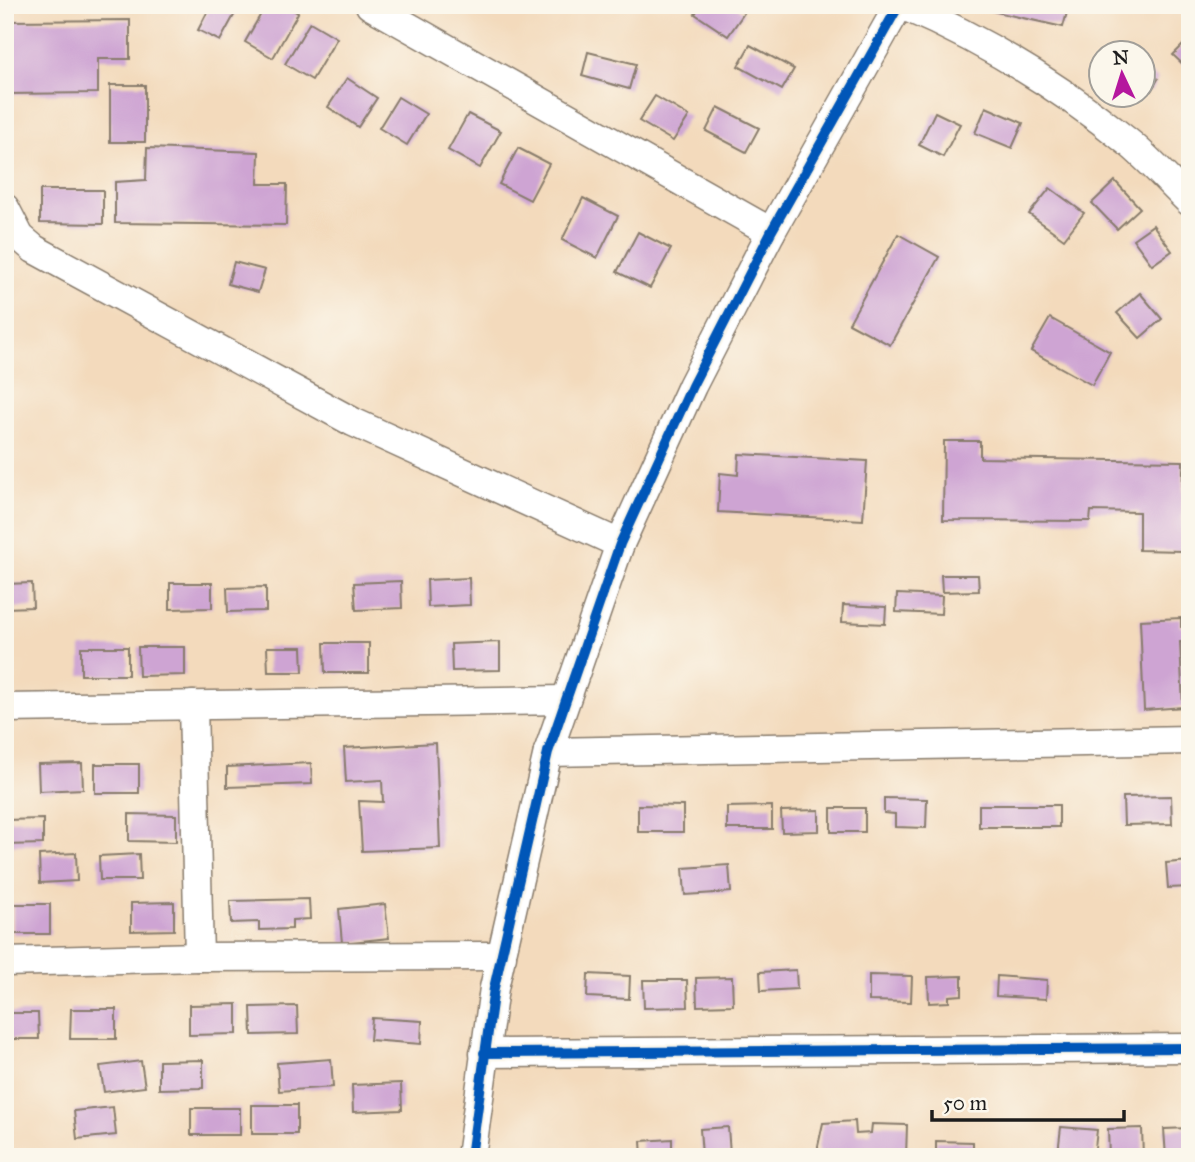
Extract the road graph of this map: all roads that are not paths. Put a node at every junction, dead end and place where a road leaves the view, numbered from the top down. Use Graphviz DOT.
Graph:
graph roads {
  1 [pos="370,5"];
  2 [pos="900,5"];
  3 [pos="947,14"];
  4 [pos="1190,202"];
  5 [pos="5,208"];
  6 [pos="771,232"];
  7 [pos="620,544"];
  8 [pos="565,700"];
  9 [pos="192,705"];
  10 [pos="5,708"];
  11 [pos="1190,740"];
  12 [pos="548,752"];
  13 [pos="200,957"];
  14 [pos="502,957"];
  15 [pos="5,962"];
  16 [pos="1190,1048"];
  17 [pos="484,1053"];
  18 [pos="471,1157"];
  1 -- 6 [label="street"];
  2 -- 3 [label="street"];
  2 -- 6 [label="street"];
  3 -- 4 [label="street"];
  5 -- 7 [label="street"];
  6 -- 7 [label="street"];
  7 -- 8 [label="street"];
  8 -- 9 [label="street"];
  8 -- 12 [label="street"];
  9 -- 10 [label="street"];
  9 -- 13 [label="street"];
  11 -- 12 [label="street"];
  12 -- 14 [label="street"];
  13 -- 14 [label="street"];
  13 -- 15 [label="street"];
  14 -- 17 [label="street"];
  16 -- 17 [label="street"];
  17 -- 18 [label="street"];
}
